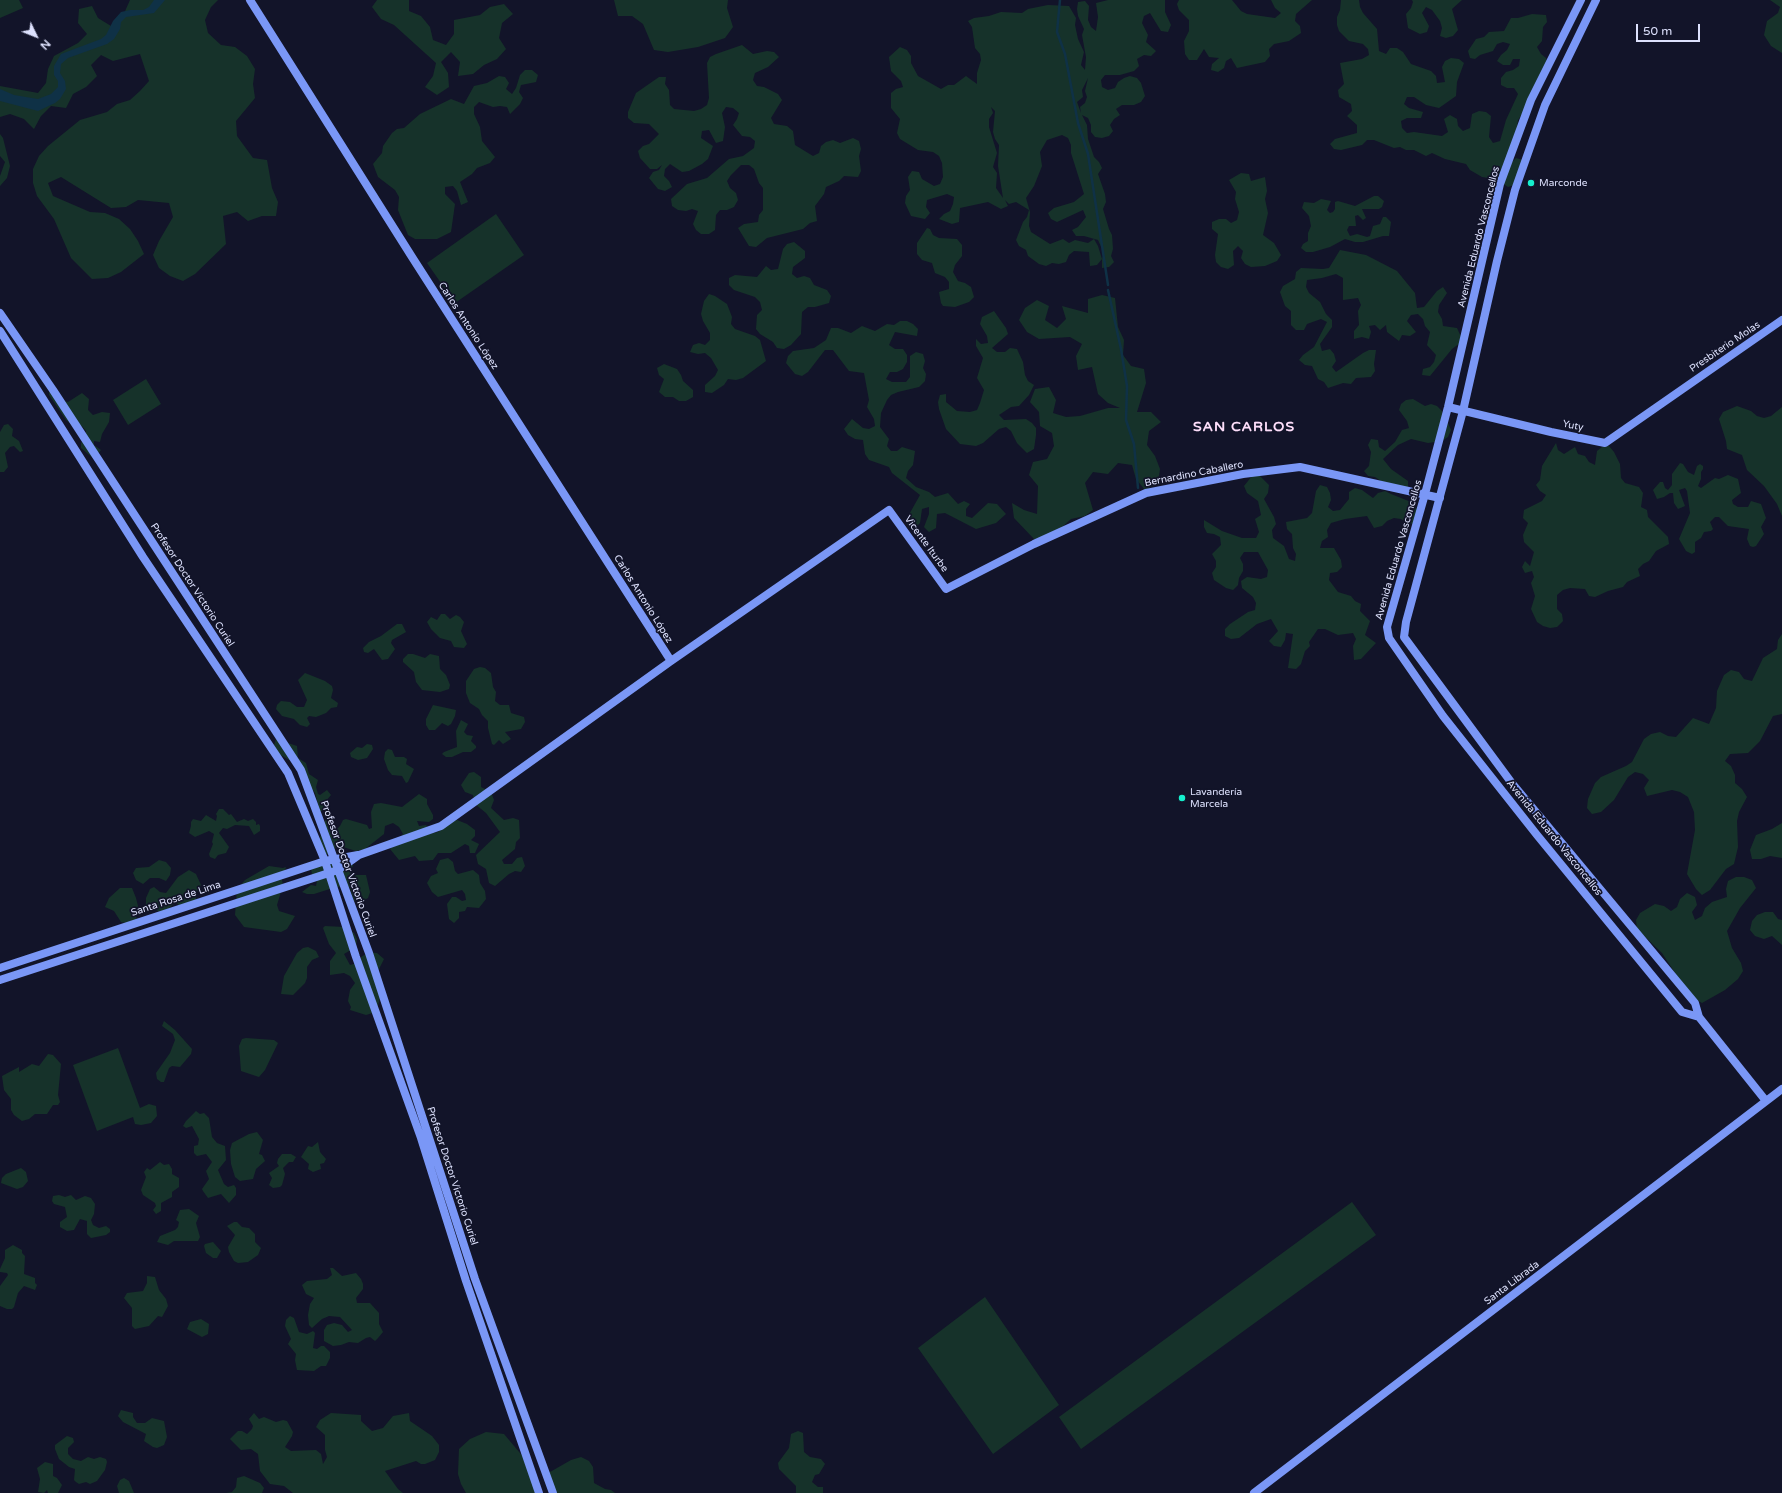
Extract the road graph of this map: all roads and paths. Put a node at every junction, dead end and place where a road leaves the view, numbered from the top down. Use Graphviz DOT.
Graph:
graph roads {
  1 [pos="250,0"];
  2 [pos="1581,0"];
  3 [pos="1596,0"];
  4 [pos="0,313"];
  5 [pos="1782,320"];
  6 [pos="0,331"];
  7 [pos="1680,390"];
  8 [pos="1448,407"];
  9 [pos="1463,410"];
  10 [pos="1425,494"];
  11 [pos="1440,498"];
  12 [pos="946,589"];
  13 [pos="671,661"];
  14 [pos="359,855"];
  15 [pos="335,858"];
  16 [pos="325,861"];
  17 [pos="338,870"];
  18 [pos="328,873"];
  19 [pos="0,968"];
  20 [pos="0,980"];
  21 [pos="1699,1017"];
  22 [pos="1782,1089"];
  23 [pos="1766,1101"];
  24 [pos="538,1493"];
  25 [pos="552,1493"];
  26 [pos="1254,1493"];
  1 -- 13 [label="street, Carlos Antonio López"];
  2 -- 8 [label="street, Avenida Eduardo Vasconcellos"];
  3 -- 9 [label="street, Avenida Eduardo Vasconcellos"];
  4 -- 15 [label="street, Profesor Doctor Victorio Curiel"];
  5 -- 7 [label="street, Presbiterio Molas"];
  6 -- 16 [label="street, Profesor Doctor Victorio Curiel"];
  7 -- 9 [label="street, Yuty"];
  8 -- 9 [label="street, Yuty"];
  8 -- 10 [label="street, Avenida Eduardo Vasconcellos"];
  9 -- 11 [label="street, Avenida Eduardo Vasconcellos"];
  10 -- 11 [label="street, Bernardino Caballero"];
  10 -- 12 [label="street, Bernardino Caballero"];
  10 -- 21 [label="street, Avenida Eduardo Vasconcellos"];
  11 -- 21 [label="street, Avenida Eduardo Vasconcellos"];
  12 -- 13 [label="street, Vicente Iturbe"];
  13 -- 14 [label="street"];
  14 -- 15 [label="street, Santa Rosa de Lima"];
  14 -- 17 [label="street"];
  15 -- 16 [label="street, Santa Rosa de Lima"];
  15 -- 17 [label="street, Profesor Doctor Victorio Curiel"];
  16 -- 18 [label="street, Profesor Doctor Victorio Curiel"];
  16 -- 19 [label="street, Santa Rosa de Lima"];
  17 -- 18 [label="street"];
  17 -- 25 [label="street, Profesor Doctor Victorio Curiel"];
  18 -- 20 [label="street"];
  18 -- 24 [label="street, Profesor Doctor Victorio Curiel"];
  21 -- 23 [label="street, Avenida Eduardo Vasconcellos"];
  22 -- 23 [label="street, Santa Librada"];
  23 -- 26 [label="street, Santa Librada"];
}
